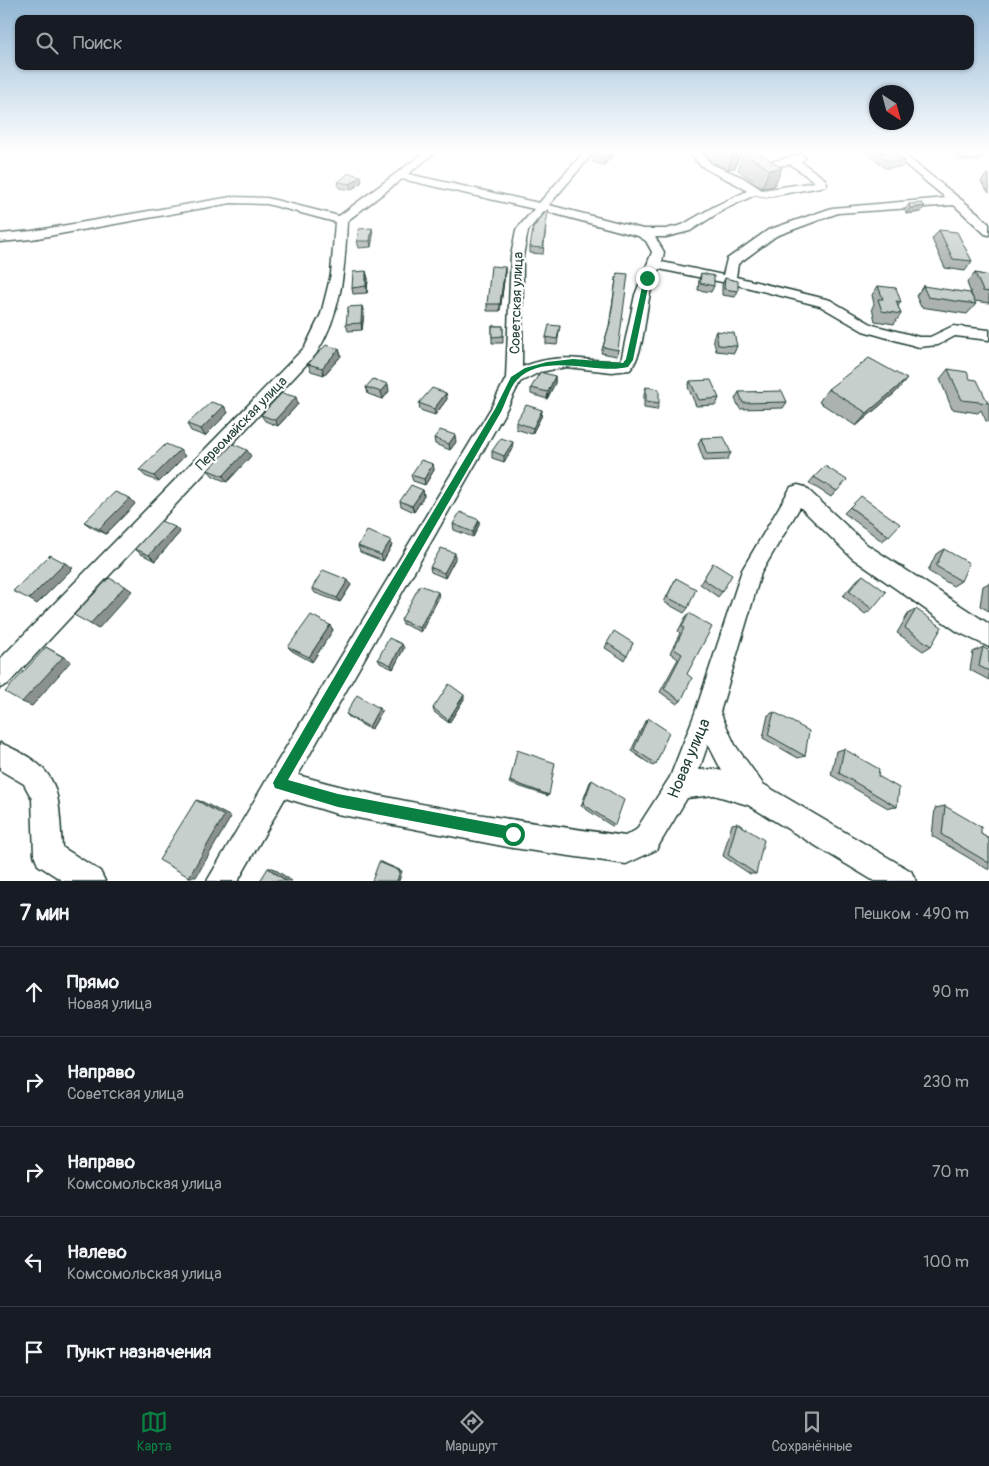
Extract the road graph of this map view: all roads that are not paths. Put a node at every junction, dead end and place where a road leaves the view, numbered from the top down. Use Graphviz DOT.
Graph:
graph roads {
  1 [pos="378,193"];
  2 [pos="475,193"];
  3 [pos="553,193"];
  4 [pos="751,193"];
  5 [pos="946,193"];
  6 [pos="956,201"];
  7 [pos="540,208"];
  8 [pos="341,220"];
  9 [pos="677,231"];
  10 [pos="989,231"];
  11 [pos="642,232"];
  12 [pos="0,238"];
  13 [pos="656,258"];
  14 [pos="729,280"];
  15 [pos="989,336"];
  16 [pos="514,378"];
  17 [pos="989,636"];
  18 [pos="0,676"];
  19 [pos="706,713"];
  20 [pos="0,756"];
  21 [pos="279,783"];
  22 [pos="680,785"];
  23 [pos="754,793"];
  24 [pos="90,881"];
  25 [pos="222,881"];
  26 [pos="901,881"];
  1 -- 8 [label="street"];
  2 -- 7 [label="street"];
  3 -- 7 [label="street, Советская улица"];
  4 -- 9 [label="street"];
  5 -- 6 [label="street"];
  6 -- 10 [label="street"];
  6 -- 14 [label="street"];
  7 -- 11 [label="street"];
  7 -- 16 [label="street, Советская улица"];
  8 -- 12 [label="street"];
  8 -- 18 [label="street, Первомайская улица"];
  9 -- 11 [label="street"];
  9 -- 13 [label="street"];
  11 -- 13 [label="street"];
  13 -- 14 [label="street"];
  13 -- 16 [label="street"];
  14 -- 15 [label="street"];
  16 -- 21 [label="street, Советская улица"];
  17 -- 19 [label="street, Новая улица"];
  19 -- 22 [label="street, Новая улица"];
  19 -- 23 [label="street"];
  20 -- 24 [label="street"];
  21 -- 22 [label="street, Новая улица"];
  21 -- 25 [label="street, Советская улица"];
  22 -- 23 [label="street"];
  23 -- 26 [label="street"];
}
